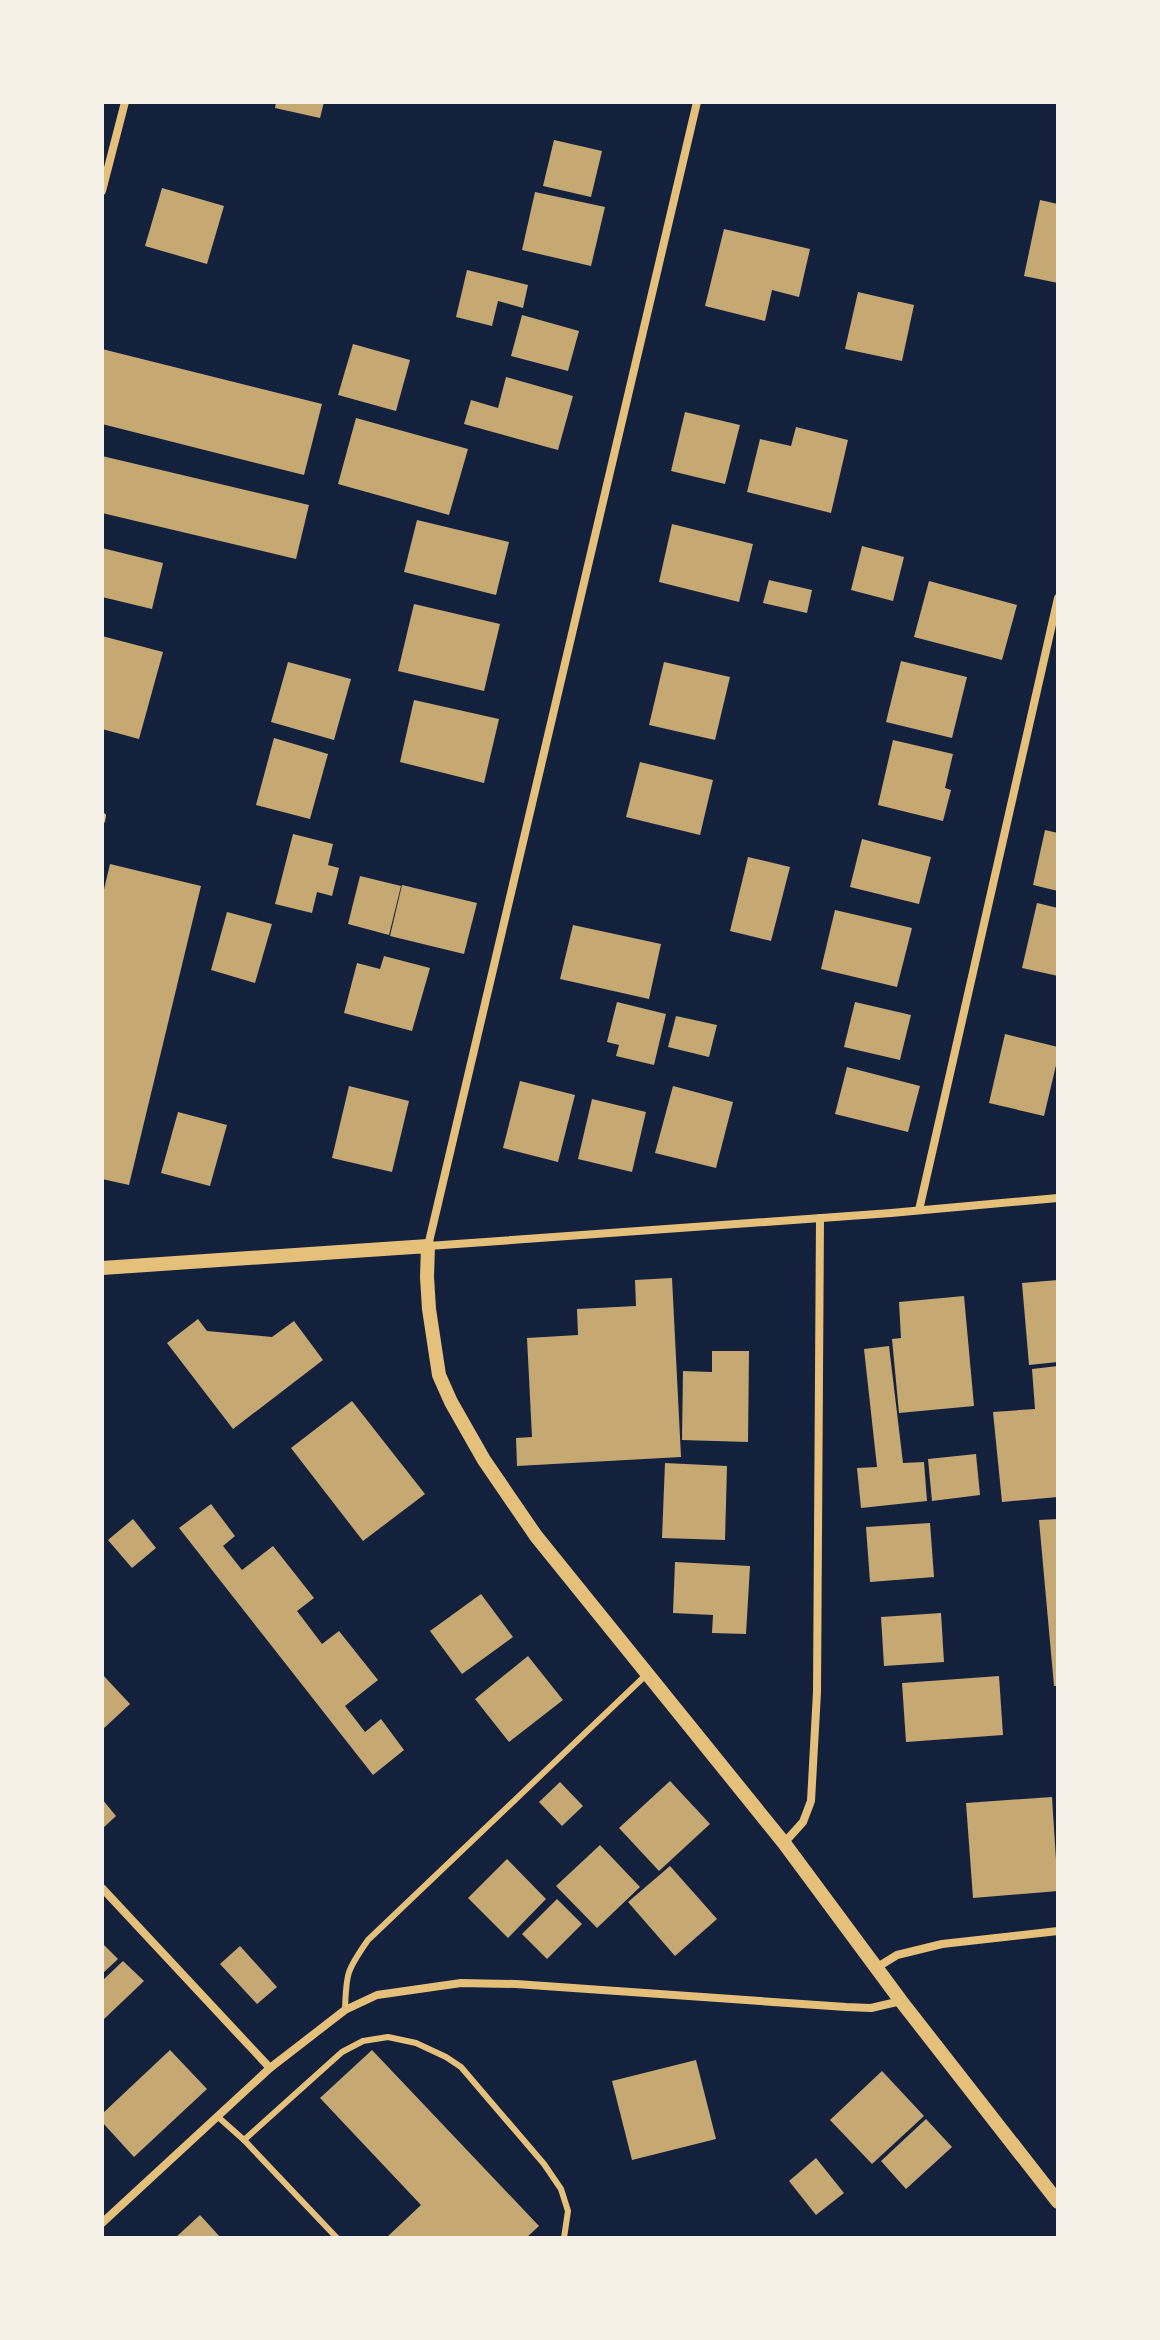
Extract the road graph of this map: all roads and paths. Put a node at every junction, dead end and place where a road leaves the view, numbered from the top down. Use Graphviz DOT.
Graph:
graph roads {
  1 [pos="125,102"];
  2 [pos="697,102"];
  3 [pos="102,191"];
  4 [pos="1058,598"];
  5 [pos="1058,1198"];
  6 [pos="919,1210"];
  7 [pos="820,1218"];
  8 [pos="428,1246"];
  9 [pos="102,1268"];
  10 [pos="648,1674"];
  11 [pos="784,1843"];
  12 [pos="102,1888"];
  13 [pos="1058,1931"];
  14 [pos="876,1968"];
  15 [pos="901,2001"];
  16 [pos="345,2010"];
  17 [pos="270,2068"];
  18 [pos="217,2116"];
  19 [pos="244,2140"];
  20 [pos="1058,2202"];
  21 [pos="102,2223"];
  22 [pos="337,2238"];
  23 [pos="564,2238"];
  1 -- 3 [label="street"];
  2 -- 8 [label="street"];
  4 -- 6 [label="street"];
  5 -- 6 [label="street"];
  6 -- 7 [label="street"];
  7 -- 8 [label="street"];
  7 -- 11 [label="street"];
  8 -- 9 [label="street"];
  8 -- 10 [label="street"];
  10 -- 11 [label="street"];
  10 -- 16 [label="lane"];
  11 -- 14 [label="street"];
  12 -- 17 [label="street"];
  13 -- 14 [label="street"];
  14 -- 15 [label="street"];
  15 -- 16 [label="street"];
  15 -- 20 [label="street"];
  16 -- 17 [label="street"];
  17 -- 18 [label="street"];
  18 -- 19 [label="lane"];
  18 -- 21 [label="street"];
  19 -- 22 [label="lane"];
  19 -- 23 [label="lane"];
}
